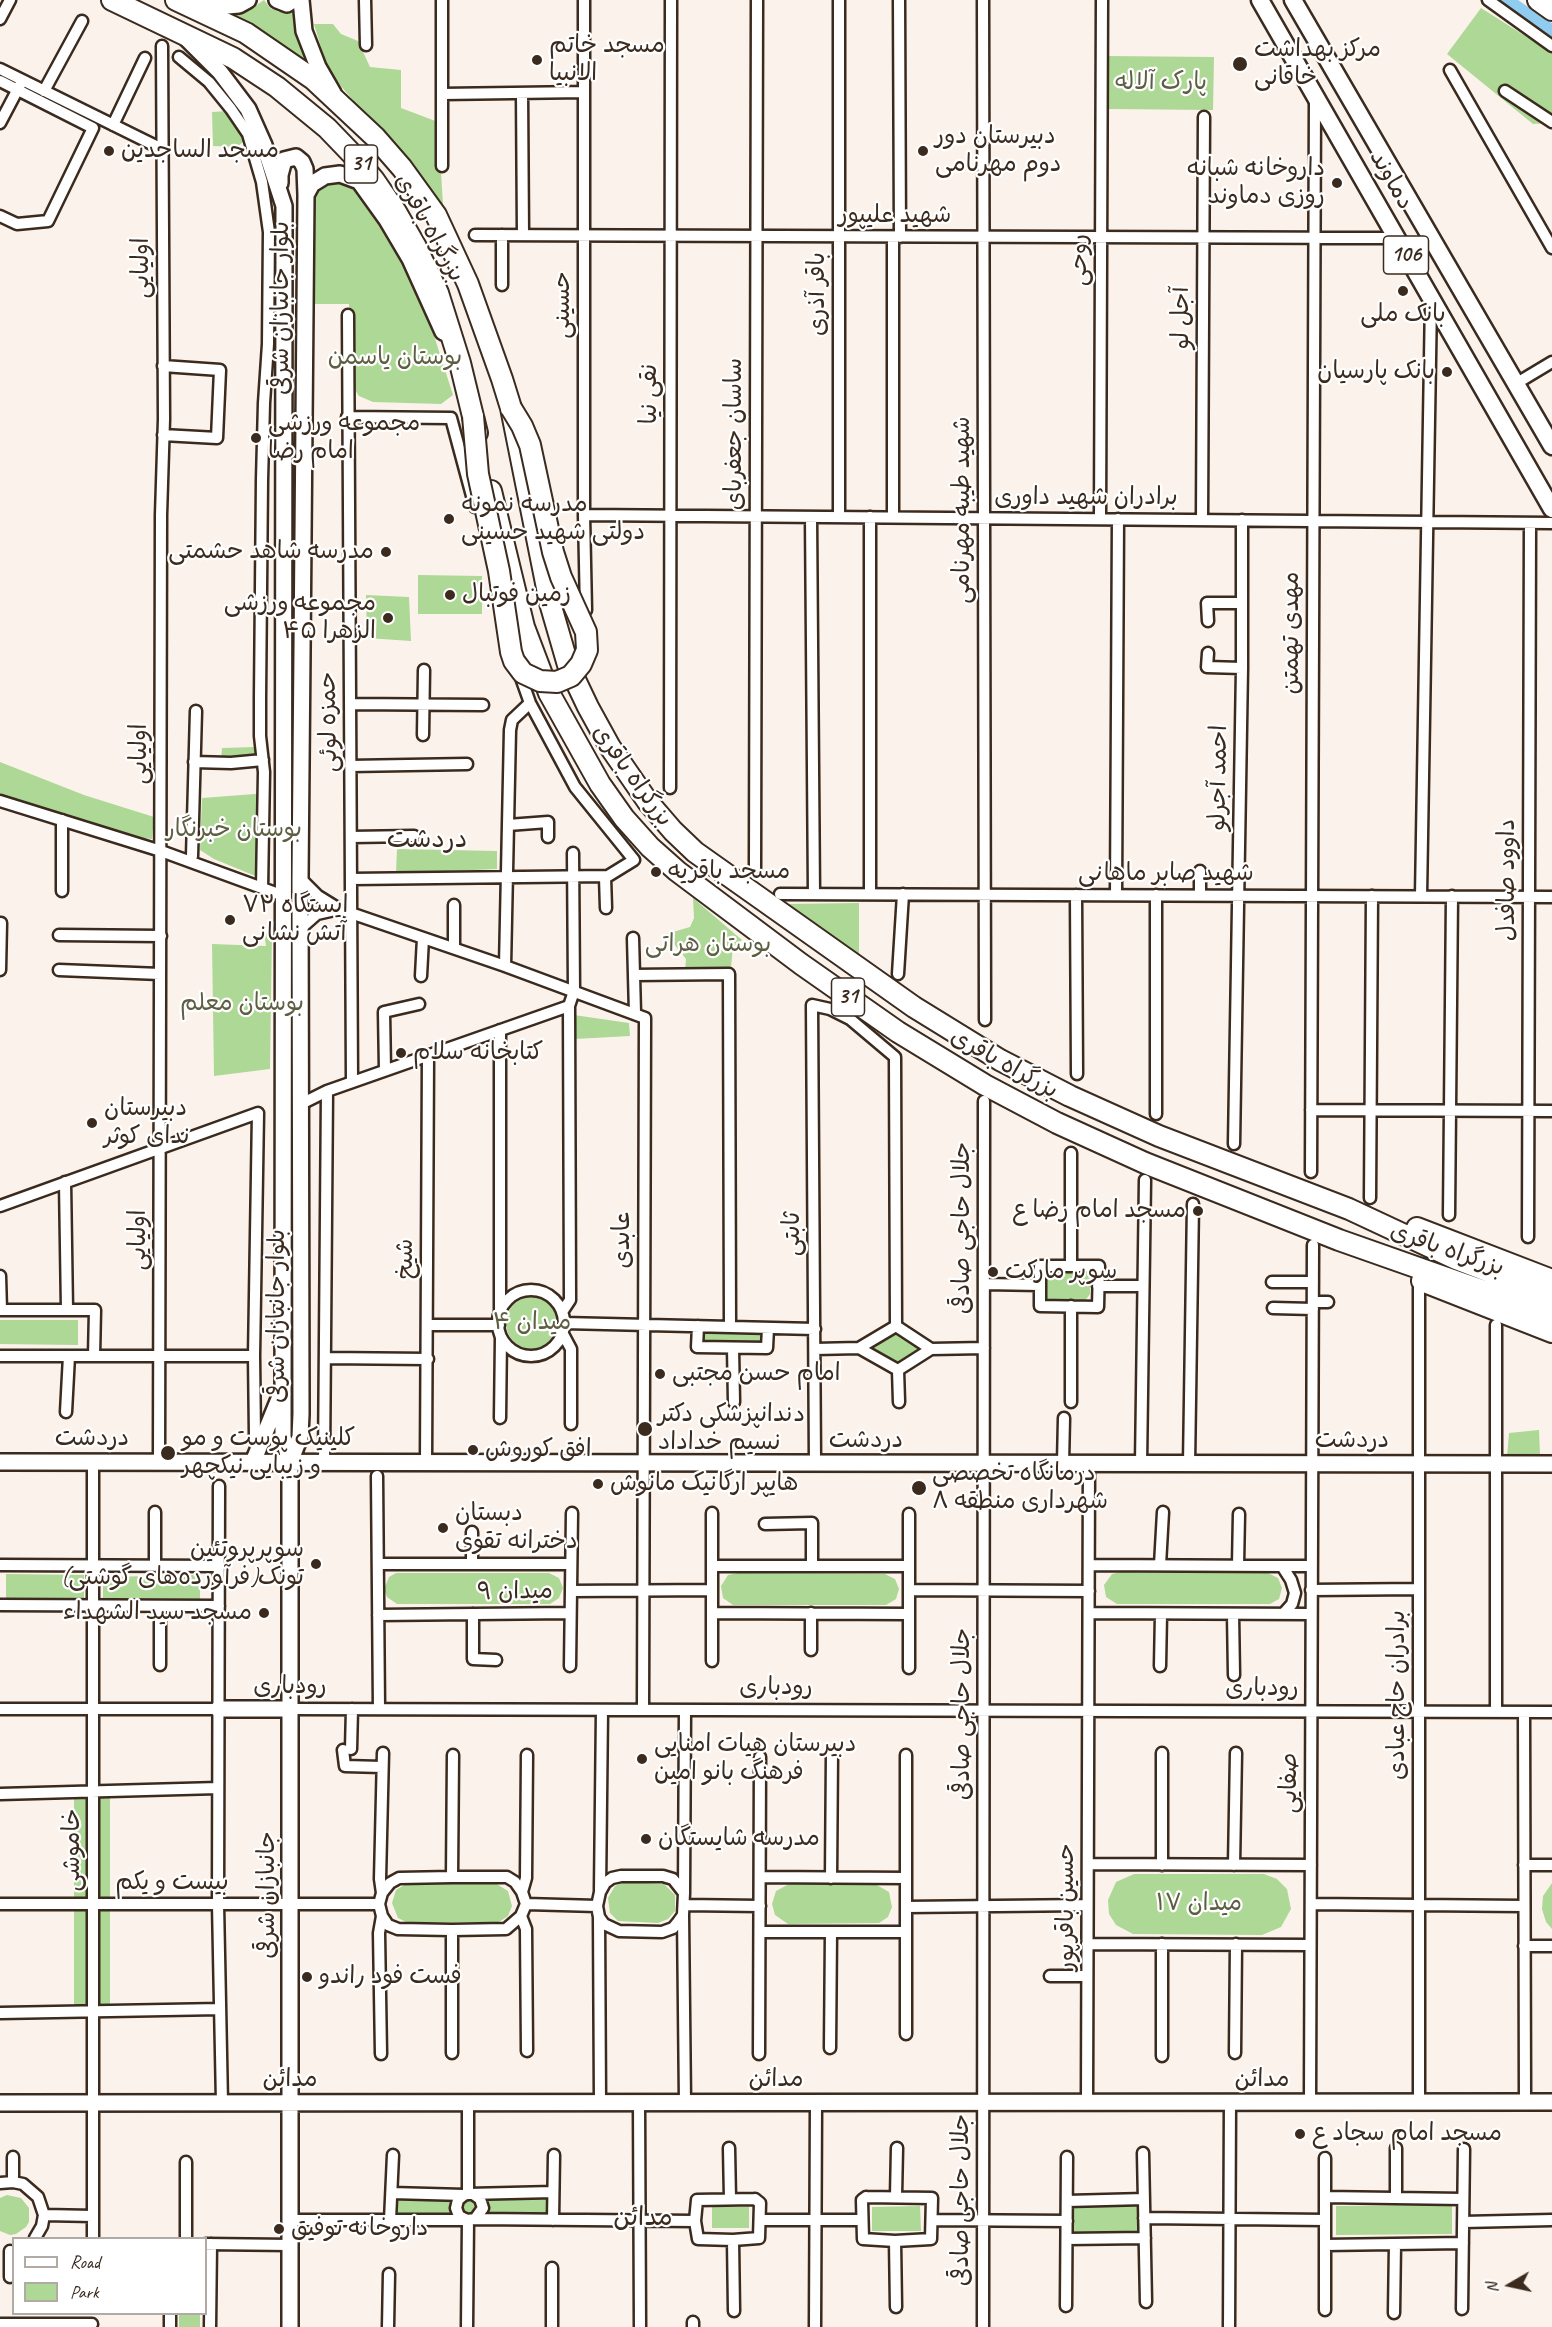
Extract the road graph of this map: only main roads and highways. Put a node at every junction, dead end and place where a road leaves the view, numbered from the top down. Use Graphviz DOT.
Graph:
graph roads {
  1 [pos="112,0"];
  2 [pos="176,0"];
  3 [pos="185,0"];
  4 [pos="248,0"];
  5 [pos="277,0"];
  6 [pos="293,0"];
  7 [pos="301,0"];
  8 [pos="1260,0"];
  9 [pos="1293,0"];
  10 [pos="1538,0"];
  11 [pos="1552,10"];
  12 [pos="182,34"];
  13 [pos="336,98"];
  14 [pos="281,194"];
  15 [pos="306,195"];
  16 [pos="460,363"];
  17 [pos="511,408"];
  18 [pos="473,416"];
  19 [pos="1552,446"];
  20 [pos="1552,509"];
  21 [pos="1349,1209"];
  22 [pos="1339,1240"];
  23 [pos="1552,1280"];
  24 [pos="1552,1296"];
  25 [pos="1552,1315"];
  26 [pos="1552,1332"];
  27 [pos="284,1388"];
  28 [pos="0,1462"];
  29 [pos="253,1462"];
  30 [pos="290,1462"];
  31 [pos="1552,1464"];
  32 [pos="219,1709"];
  33 [pos="291,1709"];
  34 [pos="1552,2102"];
  35 [pos="0,2103"];
  36 [pos="290,2103"];
  37 [pos="290,2327"];
  1 -- 12 [label="highway, بزرگراه باقری / 31"];
  2 -- 13 [label="highway, بزرگراه باقری / 31"];
  3 -- 4 [label="main road"];
  5 -- 6 [label="main road"];
  7 -- 13 [label="main road"];
  8 -- 20 [label="main road, دماوند / 106"];
  9 -- 19 [label="main road, دماوند / 106"];
  10 -- 11 [label="highway"];
  12 -- 14 [label="main road, بلوار جانبازان شرقی"];
  12 -- 16 [label="highway, بزرگراه باقری / 31"];
  13 -- 17 [label="highway, بزرگراه باقری / 31"];
  14 -- 15 [label="main road"];
  14 -- 27 [label="main road, بلوار جانبازان شرقی"];
  15 -- 16 [label="main road, بلوار جانبازان شرقی"];
  15 -- 30 [label="main road, بلوار جانبازان شرقی"];
  16 -- 18 [label="highway, بزرگراه باقری / 31"];
  17 -- 18 [label="highway, bridge"];
  17 -- 21 [label="highway, بزرگراه باقری / 31"];
  18 -- 22 [label="highway, بزرگراه باقری / 31"];
  21 -- 23 [label="highway"];
  21 -- 24 [label="highway, بزرگراه باقری / 31"];
  22 -- 25 [label="highway, بزرگراه باقری / 31"];
  22 -- 26 [label="highway"];
  27 -- 29 [label="main road"];
  27 -- 30 [label="main road, بلوار جانبازان شرقی"];
  28 -- 29 [label="main road, دردشت"];
  29 -- 30 [label="main road, دردشت"];
  30 -- 31 [label="main road, دردشت"];
  30 -- 33 [label="main road, جانبازان شرقی"];
  32 -- 33 [label="main road, رودباری"];
  33 -- 36 [label="main road, جانبازان شرقی"];
  34 -- 36 [label="main road, مدائن"];
  35 -- 36 [label="main road, مدائن"];
  36 -- 37 [label="main road, جانبازان شرقی"];
}
